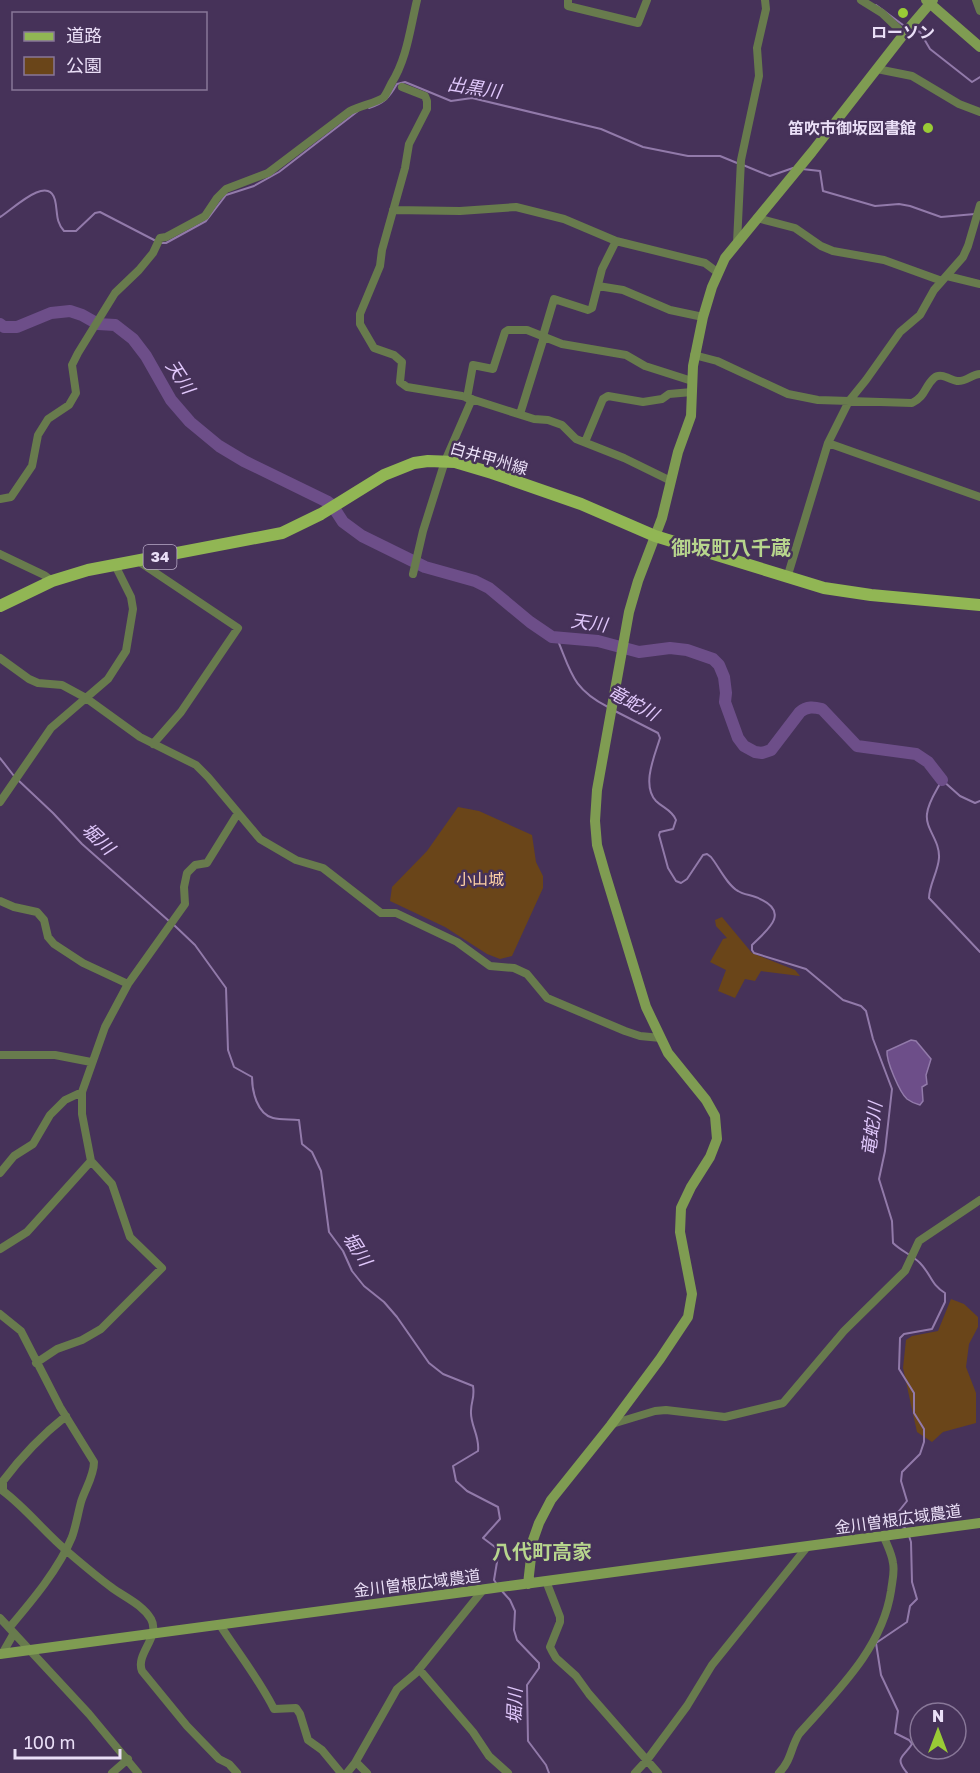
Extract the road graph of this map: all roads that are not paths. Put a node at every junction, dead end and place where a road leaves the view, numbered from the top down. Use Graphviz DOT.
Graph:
graph roads {
  1 [pos="417,0"];
  2 [pos="568,0"];
  3 [pos="647,0"];
  4 [pos="765,0"];
  5 [pos="861,0"];
  6 [pos="976,0"];
  7 [pos="929,1"];
  8 [pos="980,11"];
  9 [pos="904,33"];
  10 [pos="980,47"];
  11 [pos="877,69"];
  12 [pos="402,87"];
  13 [pos="980,112"];
  14 [pos="979,208"];
  15 [pos="393,210"];
  16 [pos="758,218"];
  17 [pos="616,241"];
  18 [pos="737,243"];
  19 [pos="717,272"];
  20 [pos="944,279"];
  21 [pos="980,284"];
  22 [pos="598,286"];
  23 [pos="703,317"];
  24 [pos="543,336"];
  25 [pos="694,355"];
  26 [pos="980,374"];
  27 [pos="692,386"];
  28 [pos="470,398"];
  29 [pos="849,401"];
  30 [pos="520,414"];
  31 [pos="585,442"];
  32 [pos="828,443"];
  33 [pos="445,461"];
  34 [pos="671,481"];
  35 [pos="980,497"];
  36 [pos="0,499"];
  37 [pos="655,536"];
  38 [pos="0,554"];
  39 [pos="138,561"];
  40 [pos="115,565"];
  41 [pos="413,574"];
  42 [pos="787,578"];
  43 [pos="52,581"];
  44 [pos="980,605"];
  45 [pos="0,606"];
  46 [pos="0,658"];
  47 [pos="86,698"];
  48 [pos="153,744"];
  49 [pos="0,802"];
  50 [pos="237,813"];
  51 [pos="0,901"];
  52 [pos="128,984"];
  53 [pos="661,1038"];
  54 [pos="0,1055"];
  55 [pos="91,1062"];
  56 [pos="82,1092"];
  57 [pos="91,1161"];
  58 [pos="0,1173"];
  59 [pos="980,1200"];
  60 [pos="0,1249"];
  61 [pos="0,1314"];
  62 [pos="36,1362"];
  63 [pos="66,1416"];
  64 [pos="611,1425"];
  65 [pos="980,1523"];
  66 [pos="884,1537"];
  67 [pos="807,1548"];
  68 [pos="66,1550"];
  69 [pos="546,1581"];
  70 [pos="528,1584"];
  71 [pos="494,1589"];
  72 [pos="0,1618"];
  73 [pos="220,1625"];
  74 [pos="12,1631"];
  75 [pos="153,1635"];
  76 [pos="30,1650"];
  77 [pos="1,1654"];
  78 [pos="419,1669"];
  79 [pos="128,1759"];
  80 [pos="647,1760"];
  81 [pos="356,1762"];
  82 [pos="112,1773"];
  83 [pos="138,1773"];
  84 [pos="237,1773"];
  85 [pos="341,1773"];
  86 [pos="347,1773"];
  87 [pos="367,1773"];
  88 [pos="508,1773"];
  89 [pos="635,1773"];
  90 [pos="658,1773"];
  91 [pos="779,1773"];
  1 -- 36 [label="street"];
  2 -- 3 [label="street"];
  4 -- 18 [label="street"];
  5 -- 9 [label="street"];
  6 -- 8 [label="street"];
  7 -- 9 [label="street"];
  7 -- 10 [label="street"];
  9 -- 11 [label="street"];
  11 -- 13 [label="street"];
  11 -- 16 [label="street"];
  12 -- 15 [label="street"];
  14 -- 20 [label="street"];
  15 -- 17 [label="street"];
  15 -- 28 [label="street"];
  16 -- 18 [label="street"];
  16 -- 20 [label="street"];
  17 -- 19 [label="street"];
  17 -- 22 [label="street"];
  18 -- 19 [label="street"];
  19 -- 23 [label="street"];
  20 -- 21 [label="street"];
  20 -- 29 [label="street"];
  22 -- 23 [label="street"];
  22 -- 24 [label="street"];
  23 -- 25 [label="street"];
  24 -- 27 [label="street"];
  24 -- 28 [label="street"];
  24 -- 30 [label="street"];
  25 -- 27 [label="street"];
  25 -- 29 [label="street"];
  26 -- 29 [label="street"];
  27 -- 31 [label="street"];
  27 -- 34 [label="street"];
  28 -- 30 [label="street"];
  28 -- 33 [label="street"];
  29 -- 32 [label="street"];
  30 -- 31 [label="street"];
  31 -- 34 [label="street"];
  32 -- 35 [label="street"];
  32 -- 42 [label="street"];
  33 -- 37 [label="main road, 白井甲州線 / 34"];
  33 -- 39 [label="main road, 白井甲州線 / 34"];
  33 -- 41 [label="street"];
  34 -- 37 [label="street"];
  37 -- 42 [label="main road, 白井甲州線 / 34"];
  37 -- 53 [label="street"];
  38 -- 43 [label="street"];
  39 -- 40 [label="main road, 白井甲州線 / 34"];
  39 -- 48 [label="street"];
  40 -- 43 [label="main road, 白井甲州線 / 34"];
  40 -- 47 [label="street"];
  42 -- 44 [label="main road, 白井甲州線 / 34"];
  43 -- 45 [label="main road, 白井甲州線 / 34"];
  46 -- 47 [label="street"];
  47 -- 48 [label="street"];
  47 -- 49 [label="street"];
  48 -- 50 [label="street"];
  50 -- 52 [label="street"];
  50 -- 53 [label="street"];
  51 -- 52 [label="street"];
  52 -- 55 [label="street"];
  53 -- 64 [label="street"];
  54 -- 55 [label="street"];
  55 -- 56 [label="street"];
  56 -- 57 [label="street"];
  56 -- 58 [label="street"];
  57 -- 60 [label="street"];
  57 -- 62 [label="street"];
  59 -- 64 [label="street"];
  61 -- 62 [label="street"];
  62 -- 63 [label="street"];
  63 -- 68 [label="street"];
  63 -- 68 [label="street"];
  64 -- 70 [label="street"];
  65 -- 66 [label="street, 金川曽根広域農道"];
  66 -- 67 [label="street, 金川曽根広域農道"];
  66 -- 91 [label="street"];
  67 -- 69 [label="street, 金川曽根広域農道"];
  67 -- 80 [label="street"];
  68 -- 74 [label="street"];
  68 -- 75 [label="street"];
  69 -- 70 [label="street, 金川曽根広域農道"];
  69 -- 80 [label="street"];
  70 -- 71 [label="street, 金川曽根広域農道"];
  71 -- 73 [label="street, 金川曽根広域農道"];
  71 -- 78 [label="street"];
  72 -- 74 [label="street"];
  73 -- 75 [label="street, 金川曽根広域農道"];
  73 -- 85 [label="street"];
  74 -- 76 [label="street"];
  74 -- 77 [label="street"];
  75 -- 76 [label="street, 金川曽根広域農道"];
  75 -- 84 [label="street"];
  76 -- 77 [label="street, 金川曽根広域農道"];
  76 -- 79 [label="street"];
  78 -- 81 [label="street"];
  78 -- 88 [label="street"];
  79 -- 82 [label="street"];
  79 -- 83 [label="street"];
  80 -- 89 [label="street"];
  80 -- 90 [label="street"];
  81 -- 86 [label="street"];
  81 -- 87 [label="street"];
}
